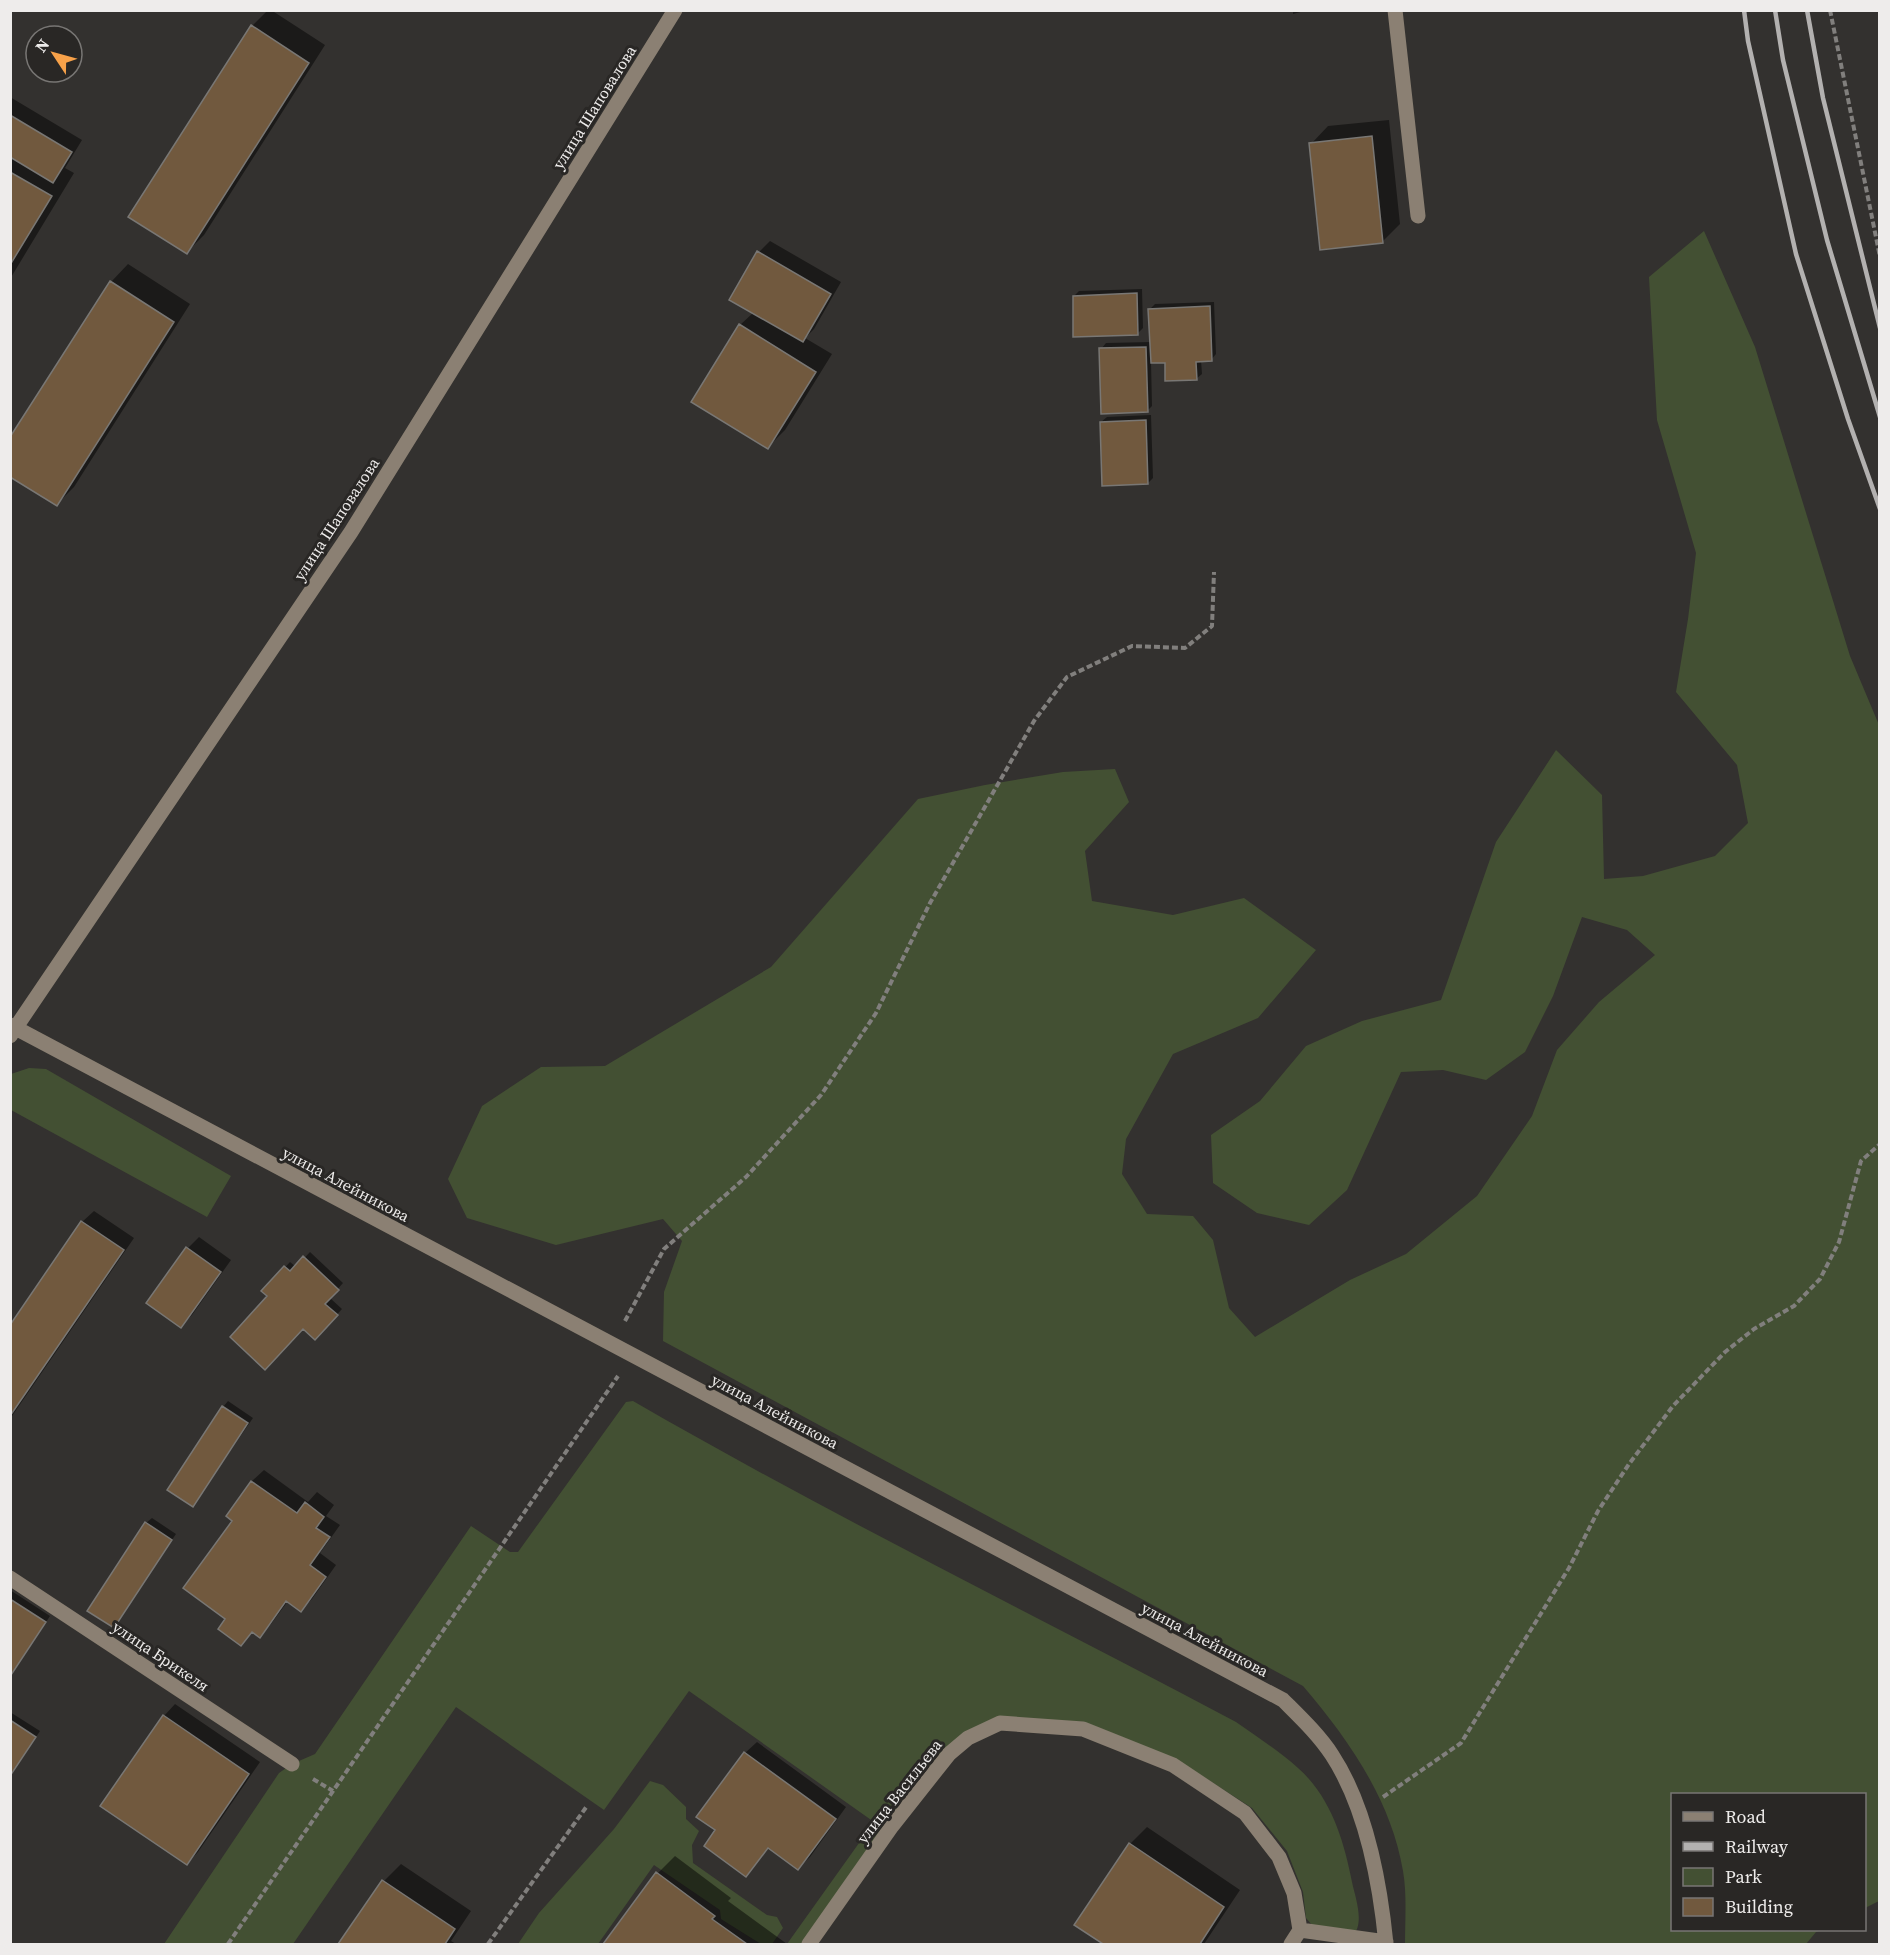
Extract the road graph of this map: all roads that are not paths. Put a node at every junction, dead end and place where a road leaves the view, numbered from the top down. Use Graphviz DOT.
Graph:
graph roads {
  1 [pos="675,10"];
  2 [pos="1395,10"];
  3 [pos="1418,216"];
  4 [pos="12,1030"];
  5 [pos="10,1578"];
  6 [pos="292,1764"];
  7 [pos="1300,1930"];
  8 [pos="1386,1943"];
  9 [pos="809,1944"];
  10 [pos="1291,1944"];
  1 -- 4 [label="street, улица Шаповалова"];
  2 -- 3 [label="street"];
  4 -- 8 [label="street, улица Алейникова"];
  5 -- 6 [label="street, улица Брикеля"];
  7 -- 8 [label="street"];
  7 -- 9 [label="street, улица Васильева"];
  7 -- 10 [label="street"];
}
